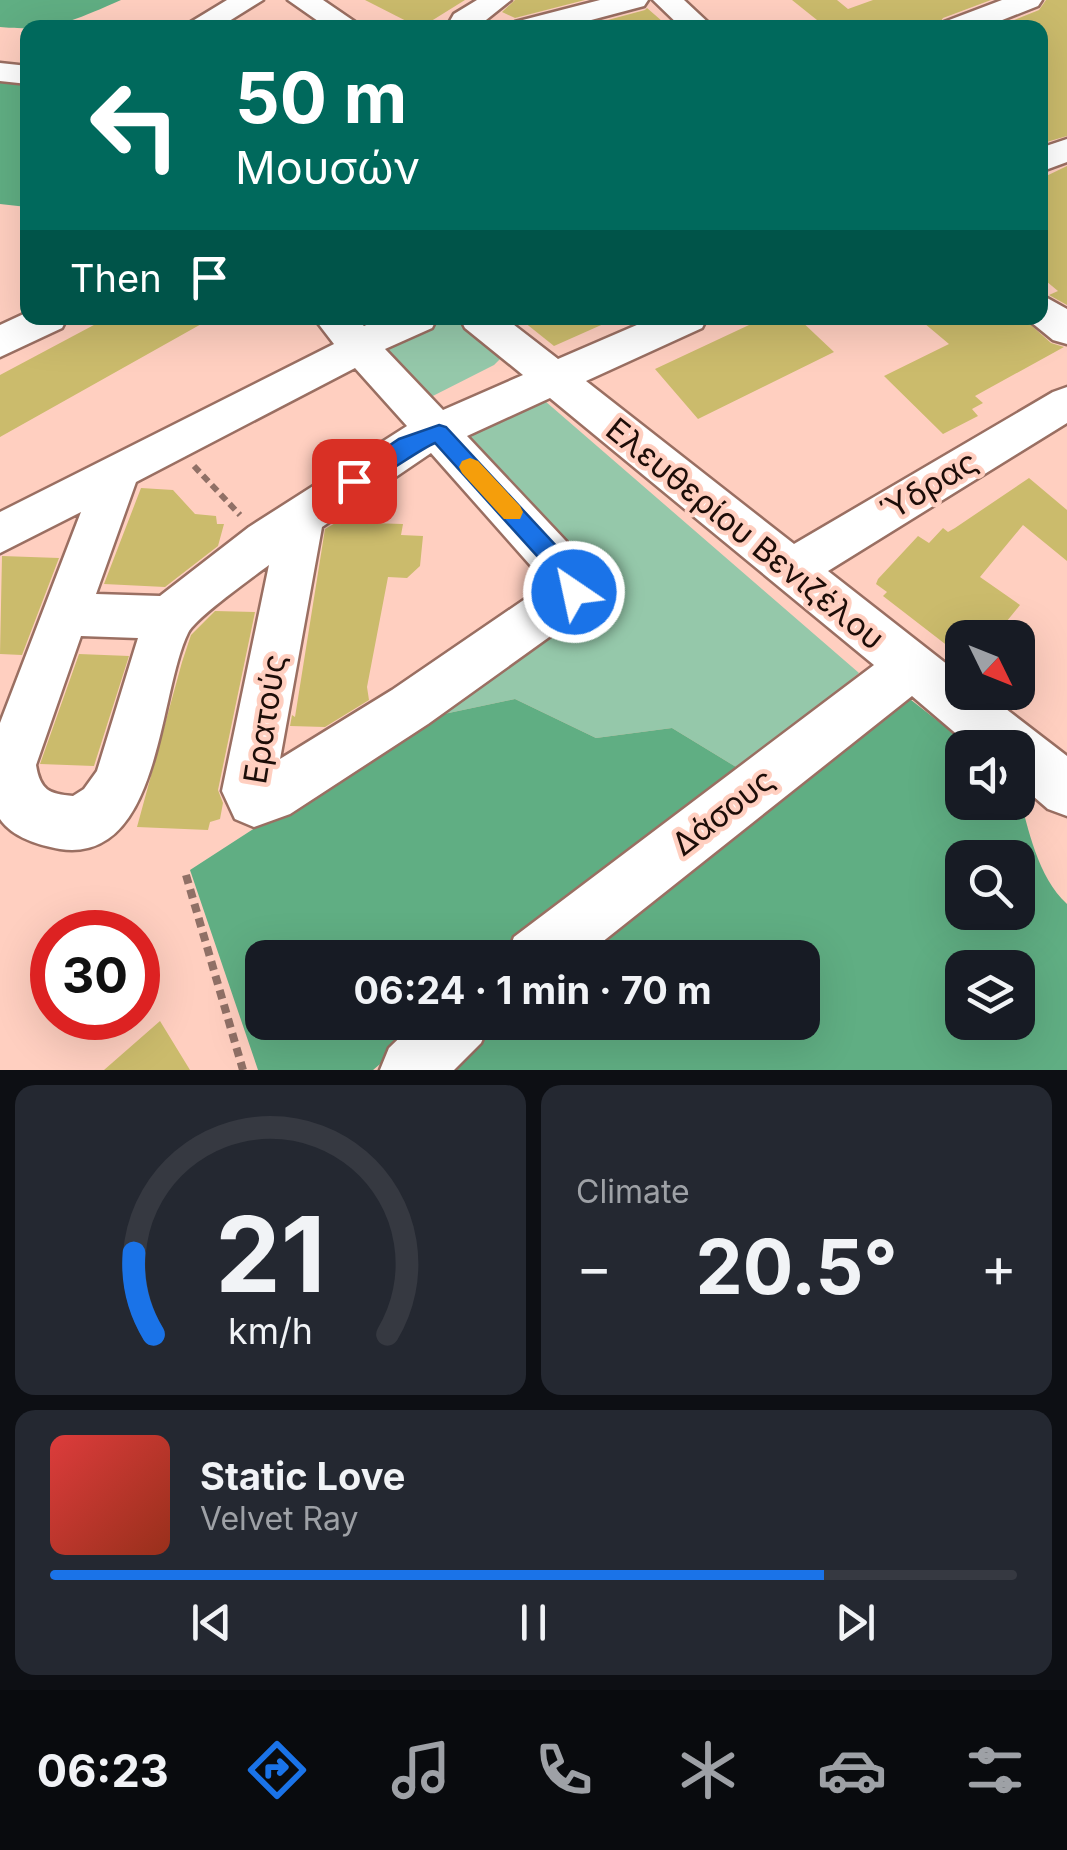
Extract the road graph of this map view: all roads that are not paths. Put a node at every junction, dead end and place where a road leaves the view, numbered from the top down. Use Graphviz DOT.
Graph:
graph roads {
  1 [pos="249,0"];
  2 [pos="302,0"];
  3 [pos="497,0"];
  4 [pos="634,0"];
  5 [pos="667,0"];
  6 [pos="1028,0"];
  7 [pos="211,20"];
  8 [pos="336,20"];
  9 [pos="464,20"];
  10 [pos="556,20"];
  11 [pos="691,20"];
  12 [pos="975,20"];
  13 [pos="34,325"];
  14 [pos="386,325"];
  15 [pos="487,325"];
  16 [pos="672,325"];
  17 [pos="353,332"];
  18 [pos="0,342"];
  19 [pos="550,379"];
  20 [pos="1067,403"];
  21 [pos="439,433"];
  22 [pos="118,471"];
  23 [pos="283,529"];
  24 [pos="0,534"];
  25 [pos="790,570"];
  26 [pos="66,614"];
  27 [pos="168,618"];
  28 [pos="912,666"];
  29 [pos="992,730"];
  30 [pos="5,756"];
  31 [pos="1035,764"];
  32 [pos="1067,790"];
  33 [pos="557,940"];
  34 [pos="442,1040"];
  35 [pos="411,1070"];
  1 -- 7 [label="street"];
  2 -- 8 [label="street"];
  3 -- 9 [label="street"];
  4 -- 10 [label="street"];
  5 -- 11 [label="street"];
  6 -- 12 [label="street"];
  13 -- 18 [label="street"];
  14 -- 17 [label="street"];
  15 -- 19 [label="street, Ελευθερίου Βενιζέλου"];
  16 -- 19 [label="street"];
  17 -- 21 [label="street"];
  17 -- 22 [label="street"];
  19 -- 21 [label="street"];
  19 -- 25 [label="street, Ελευθερίου Βενιζέλου"];
  20 -- 25 [label="street, Ύδρας"];
  21 -- 23 [label="street"];
  21 -- 23 [label="street, Ερατούς"];
  22 -- 24 [label="street"];
  22 -- 26 [label="street"];
  23 -- 27 [label="street"];
  25 -- 28 [label="street, Ελευθερίου Βενιζέλου"];
  26 -- 27 [label="street"];
  26 -- 30 [label="street"];
  27 -- 30 [label="street"];
  28 -- 29 [label="street, Ελευθερίου Βενιζέλου"];
  28 -- 33 [label="street, Δάσους"];
  31 -- 32 [label="street, Ελευθερίου Βενιζέλου"];
  34 -- 35 [label="street"];
}
